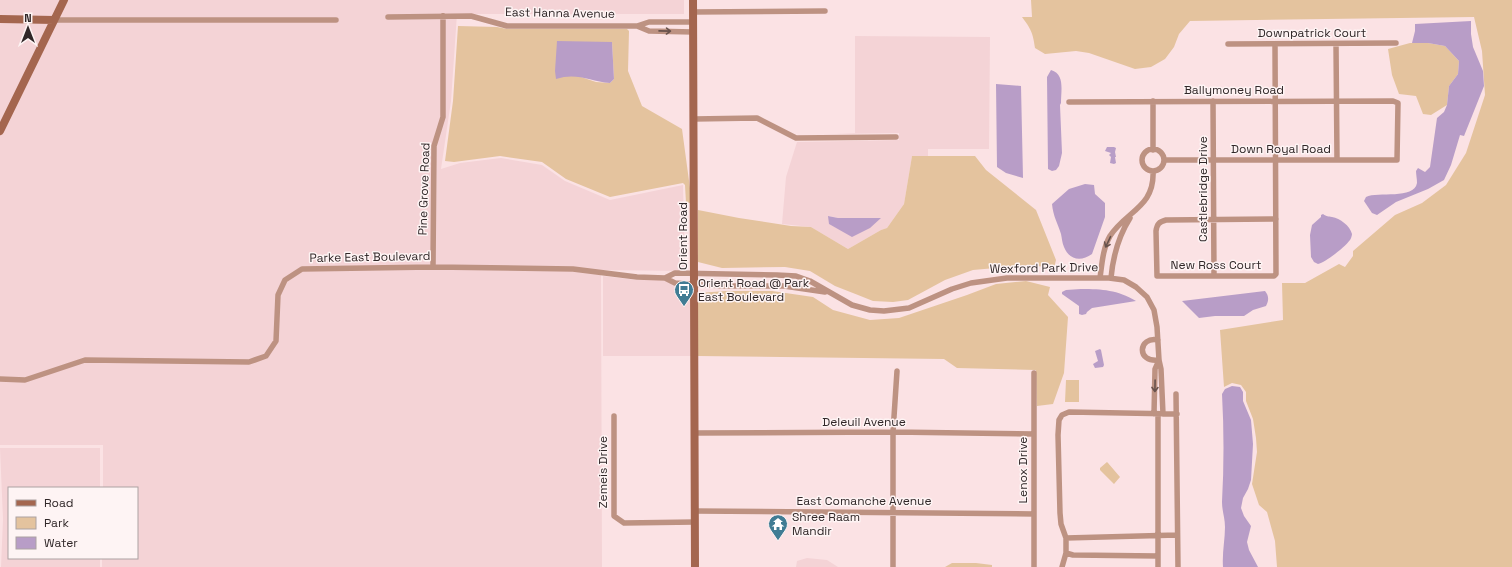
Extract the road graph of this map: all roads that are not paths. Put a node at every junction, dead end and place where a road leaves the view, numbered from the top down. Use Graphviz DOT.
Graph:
graph roads {
  1 [pos="64,0"];
  2 [pos="693,0"];
  3 [pos="825,11"];
  4 [pos="693,12"];
  5 [pos="443,16"];
  6 [pos="388,17"];
  7 [pos="0,19"];
  8 [pos="54,20"];
  9 [pos="336,20"];
  10 [pos="693,22"];
  11 [pos="637,26"];
  12 [pos="694,32"];
  13 [pos="1396,43"];
  14 [pos="1228,44"];
  15 [pos="1275,44"];
  16 [pos="1336,44"];
  17 [pos="1154,101"];
  18 [pos="1213,101"];
  19 [pos="1275,101"];
  20 [pos="1336,101"];
  21 [pos="1069,102"];
  22 [pos="694,119"];
  23 [pos="0,131"];
  24 [pos="896,137"];
  25 [pos="1153,150"];
  26 [pos="1164,160"];
  27 [pos="1214,160"];
  28 [pos="1276,160"];
  29 [pos="1337,160"];
  30 [pos="1397,160"];
  31 [pos="1153,171"];
  32 [pos="1132,214"];
  33 [pos="1276,219"];
  34 [pos="1214,220"];
  35 [pos="433,267"];
  36 [pos="695,273"];
  37 [pos="1214,276"];
  38 [pos="665,278"];
  39 [pos="1100,278"];
  40 [pos="1111,278"];
  41 [pos="695,284"];
  42 [pos="828,293"];
  43 [pos="1158,340"];
  44 [pos="1159,360"];
  45 [pos="897,371"];
  46 [pos="1034,373"];
  47 [pos="0,379"];
  48 [pos="1176,394"];
  49 [pos="1158,414"];
  50 [pos="1177,414"];
  51 [pos="614,416"];
  52 [pos="893,432"];
  53 [pos="694,433"];
  54 [pos="1034,434"];
  55 [pos="694,511"];
  56 [pos="893,512"];
  57 [pos="1034,514"];
  58 [pos="695,522"];
  59 [pos="1159,536"];
  60 [pos="1177,536"];
  61 [pos="1066,538"];
  62 [pos="1066,553"];
  63 [pos="1158,556"];
  64 [pos="695,567"];
  65 [pos="893,567"];
  66 [pos="1034,567"];
  67 [pos="1062,567"];
  68 [pos="1158,567"];
  69 [pos="1178,567"];
  1 -- 8 [label="street"];
  2 -- 4 [label="street, Orient Road"];
  3 -- 4 [label="street"];
  4 -- 10 [label="street, Orient Road"];
  5 -- 6 [label="street, East Hanna Avenue"];
  5 -- 11 [label="street, East Hanna Avenue"];
  5 -- 35 [label="street, Pine Grove Road"];
  7 -- 8 [label="street"];
  8 -- 9 [label="street"];
  8 -- 23 [label="street"];
  10 -- 11 [label="street, East Hanna Avenue"];
  10 -- 12 [label="street, Orient Road"];
  11 -- 12 [label="street, East Hanna Avenue, one-way"];
  12 -- 22 [label="street, Orient Road"];
  13 -- 16 [label="street, Downpatrick Court"];
  14 -- 15 [label="street, Downpatrick Court"];
  15 -- 16 [label="street, Downpatrick Court"];
  15 -- 19 [label="street"];
  16 -- 20 [label="street"];
  17 -- 18 [label="street, Ballymoney Road"];
  17 -- 21 [label="street, Ballymoney Road"];
  17 -- 25 [label="street"];
  18 -- 19 [label="street, Ballymoney Road"];
  18 -- 27 [label="street, Castlebridge Drive"];
  19 -- 20 [label="street, Ballymoney Road"];
  19 -- 28 [label="street"];
  20 -- 29 [label="street"];
  20 -- 30 [label="street, Ballymoney Road"];
  22 -- 24 [label="street"];
  22 -- 36 [label="street, Orient Road"];
  25 -- 26 [label="street"];
  25 -- 31 [label="street"];
  26 -- 27 [label="street, Down Royal Road"];
  26 -- 31 [label="street"];
  27 -- 28 [label="street, Down Royal Road"];
  27 -- 34 [label="street, Castlebridge Drive"];
  28 -- 29 [label="street, Down Royal Road"];
  28 -- 33 [label="street"];
  29 -- 30 [label="street, Down Royal Road"];
  31 -- 32 [label="street"];
  32 -- 39 [label="street, one-way"];
  32 -- 40 [label="street"];
  33 -- 34 [label="street"];
  33 -- 37 [label="street, New Ross Court"];
  34 -- 37 [label="street, Castlebridge Drive"];
  34 -- 37 [label="street, New Ross Court"];
  35 -- 38 [label="street, Parke East Boulevard"];
  35 -- 47 [label="street, Parke East Boulevard"];
  36 -- 38 [label="street, Parke East Boulevard"];
  36 -- 41 [label="street, Orient Road"];
  36 -- 42 [label="street, Wexford Park Drive"];
  38 -- 41 [label="street, Parke East Boulevard"];
  39 -- 40 [label="street, Wexford Park Drive"];
  39 -- 42 [label="street, Wexford Park Drive"];
  40 -- 43 [label="street, Wexford Park Drive"];
  41 -- 42 [label="street, Wexford Park Drive"];
  41 -- 53 [label="street, Orient Road"];
  43 -- 44 [label="street, Wexford Park Drive"];
  43 -- 44 [label="street"];
  44 -- 49 [label="street, Wexford Park Drive"];
  45 -- 52 [label="street"];
  46 -- 54 [label="street, Lenox Drive"];
  48 -- 50 [label="street"];
  49 -- 50 [label="street"];
  49 -- 59 [label="street, Wexford Park Drive"];
  49 -- 61 [label="street"];
  50 -- 60 [label="street"];
  51 -- 58 [label="street, Zemeis Drive"];
  52 -- 53 [label="street, Deleuil Avenue"];
  52 -- 54 [label="street, Deleuil Avenue"];
  52 -- 56 [label="street"];
  53 -- 55 [label="street, Orient Road"];
  54 -- 57 [label="street, Lenox Drive"];
  55 -- 56 [label="street, East Comanche Avenue"];
  55 -- 58 [label="street, Orient Road"];
  56 -- 57 [label="street, East Comanche Avenue"];
  56 -- 65 [label="street"];
  57 -- 66 [label="street, Lenox Drive"];
  58 -- 64 [label="street, Orient Road"];
  59 -- 60 [label="street"];
  59 -- 61 [label="street"];
  59 -- 63 [label="street, Wexford Park Drive"];
  60 -- 69 [label="street"];
  61 -- 62 [label="street"];
  62 -- 63 [label="street"];
  62 -- 67 [label="street"];
  63 -- 68 [label="street, Wexford Park Drive"];
}
